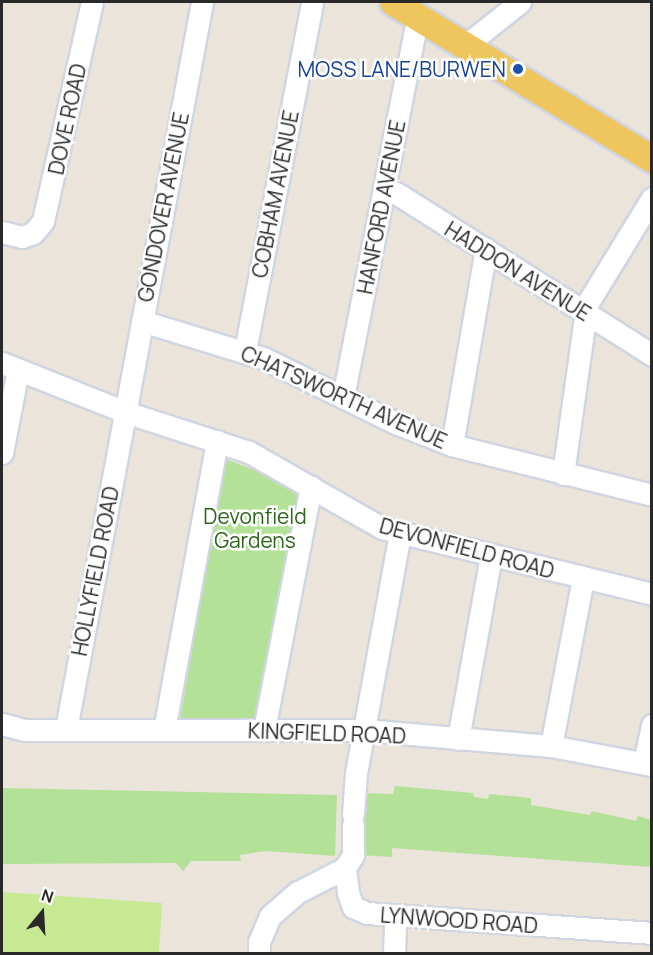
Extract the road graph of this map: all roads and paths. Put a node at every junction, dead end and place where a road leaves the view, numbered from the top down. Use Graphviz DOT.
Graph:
graph roads {
  1 [pos="92,2"];
  2 [pos="202,2"];
  3 [pos="312,2"];
  4 [pos="393,2"];
  5 [pos="520,2"];
  6 [pos="418,16"];
  7 [pos="466,45"];
  8 [pos="651,159"];
  9 [pos="384,190"];
  10 [pos="651,198"];
  11 [pos="2,232"];
  12 [pos="486,249"];
  13 [pos="585,313"];
  14 [pos="142,321"];
  15 [pos="244,351"];
  16 [pos="651,355"];
  17 [pos="10,367"];
  18 [pos="343,397"];
  19 [pos="125,412"];
  20 [pos="218,441"];
  21 [pos="452,445"];
  22 [pos="2,453"];
  23 [pos="563,474"];
  24 [pos="311,486"];
  25 [pos="651,495"];
  26 [pos="400,533"];
  27 [pos="491,556"];
  28 [pos="583,578"];
  29 [pos="651,594"];
  30 [pos="2,724"];
  31 [pos="651,725"];
  32 [pos="66,729"];
  33 [pos="164,730"];
  34 [pos="264,730"];
  35 [pos="364,730"];
  36 [pos="458,739"];
  37 [pos="551,746"];
  38 [pos="648,764"];
  39 [pos="349,861"];
  40 [pos="395,916"];
  41 [pos="651,933"];
  42 [pos="259,954"];
  43 [pos="394,954"];
  1 -- 11 [label="street, DOVE ROAD"];
  2 -- 14 [label="street, GONDOVER AVENUE"];
  3 -- 15 [label="street, COBHAM AVENUE"];
  4 -- 6 [label="main road"];
  5 -- 7 [label="street"];
  6 -- 7 [label="main road"];
  6 -- 9 [label="street, HANFORD AVENUE"];
  7 -- 8 [label="main road"];
  9 -- 12 [label="street, HADDON AVENUE"];
  9 -- 18 [label="street, HANFORD AVENUE"];
  10 -- 13 [label="street"];
  12 -- 13 [label="street, HADDON AVENUE"];
  12 -- 21 [label="street"];
  13 -- 16 [label="street, HADDON AVENUE"];
  13 -- 23 [label="street"];
  14 -- 15 [label="street, CHATSWORTH AVENUE"];
  14 -- 19 [label="street, GONDOVER AVENUE"];
  15 -- 18 [label="street, CHATSWORTH AVENUE"];
  17 -- 19 [label="street, DEVONFIELD ROAD"];
  17 -- 22 [label="street"];
  18 -- 21 [label="street, CHATSWORTH AVENUE"];
  19 -- 20 [label="street, DEVONFIELD ROAD"];
  19 -- 32 [label="street, HOLLYFIELD ROAD"];
  20 -- 24 [label="street, DEVONFIELD ROAD"];
  20 -- 33 [label="street"];
  21 -- 23 [label="street, CHATSWORTH AVENUE"];
  23 -- 25 [label="street, CHATSWORTH AVENUE"];
  24 -- 26 [label="street, DEVONFIELD ROAD"];
  24 -- 34 [label="street"];
  26 -- 27 [label="street, DEVONFIELD ROAD"];
  26 -- 35 [label="street, LYNWOOD ROAD"];
  27 -- 28 [label="street, DEVONFIELD ROAD"];
  27 -- 36 [label="street"];
  28 -- 29 [label="street, DEVONFIELD ROAD"];
  28 -- 37 [label="street"];
  30 -- 32 [label="street, KINGFIELD ROAD"];
  31 -- 38 [label="street"];
  32 -- 33 [label="street, KINGFIELD ROAD"];
  33 -- 34 [label="street, KINGFIELD ROAD"];
  34 -- 35 [label="street, KINGFIELD ROAD"];
  35 -- 36 [label="street, KINGFIELD ROAD"];
  35 -- 39 [label="street, LYNWOOD ROAD"];
  36 -- 37 [label="street, KINGFIELD ROAD"];
  37 -- 38 [label="street, KINGFIELD ROAD"];
  39 -- 40 [label="street, LYNWOOD ROAD"];
  39 -- 42 [label="street"];
  40 -- 41 [label="street, LYNWOOD ROAD"];
  40 -- 43 [label="street"];
}
